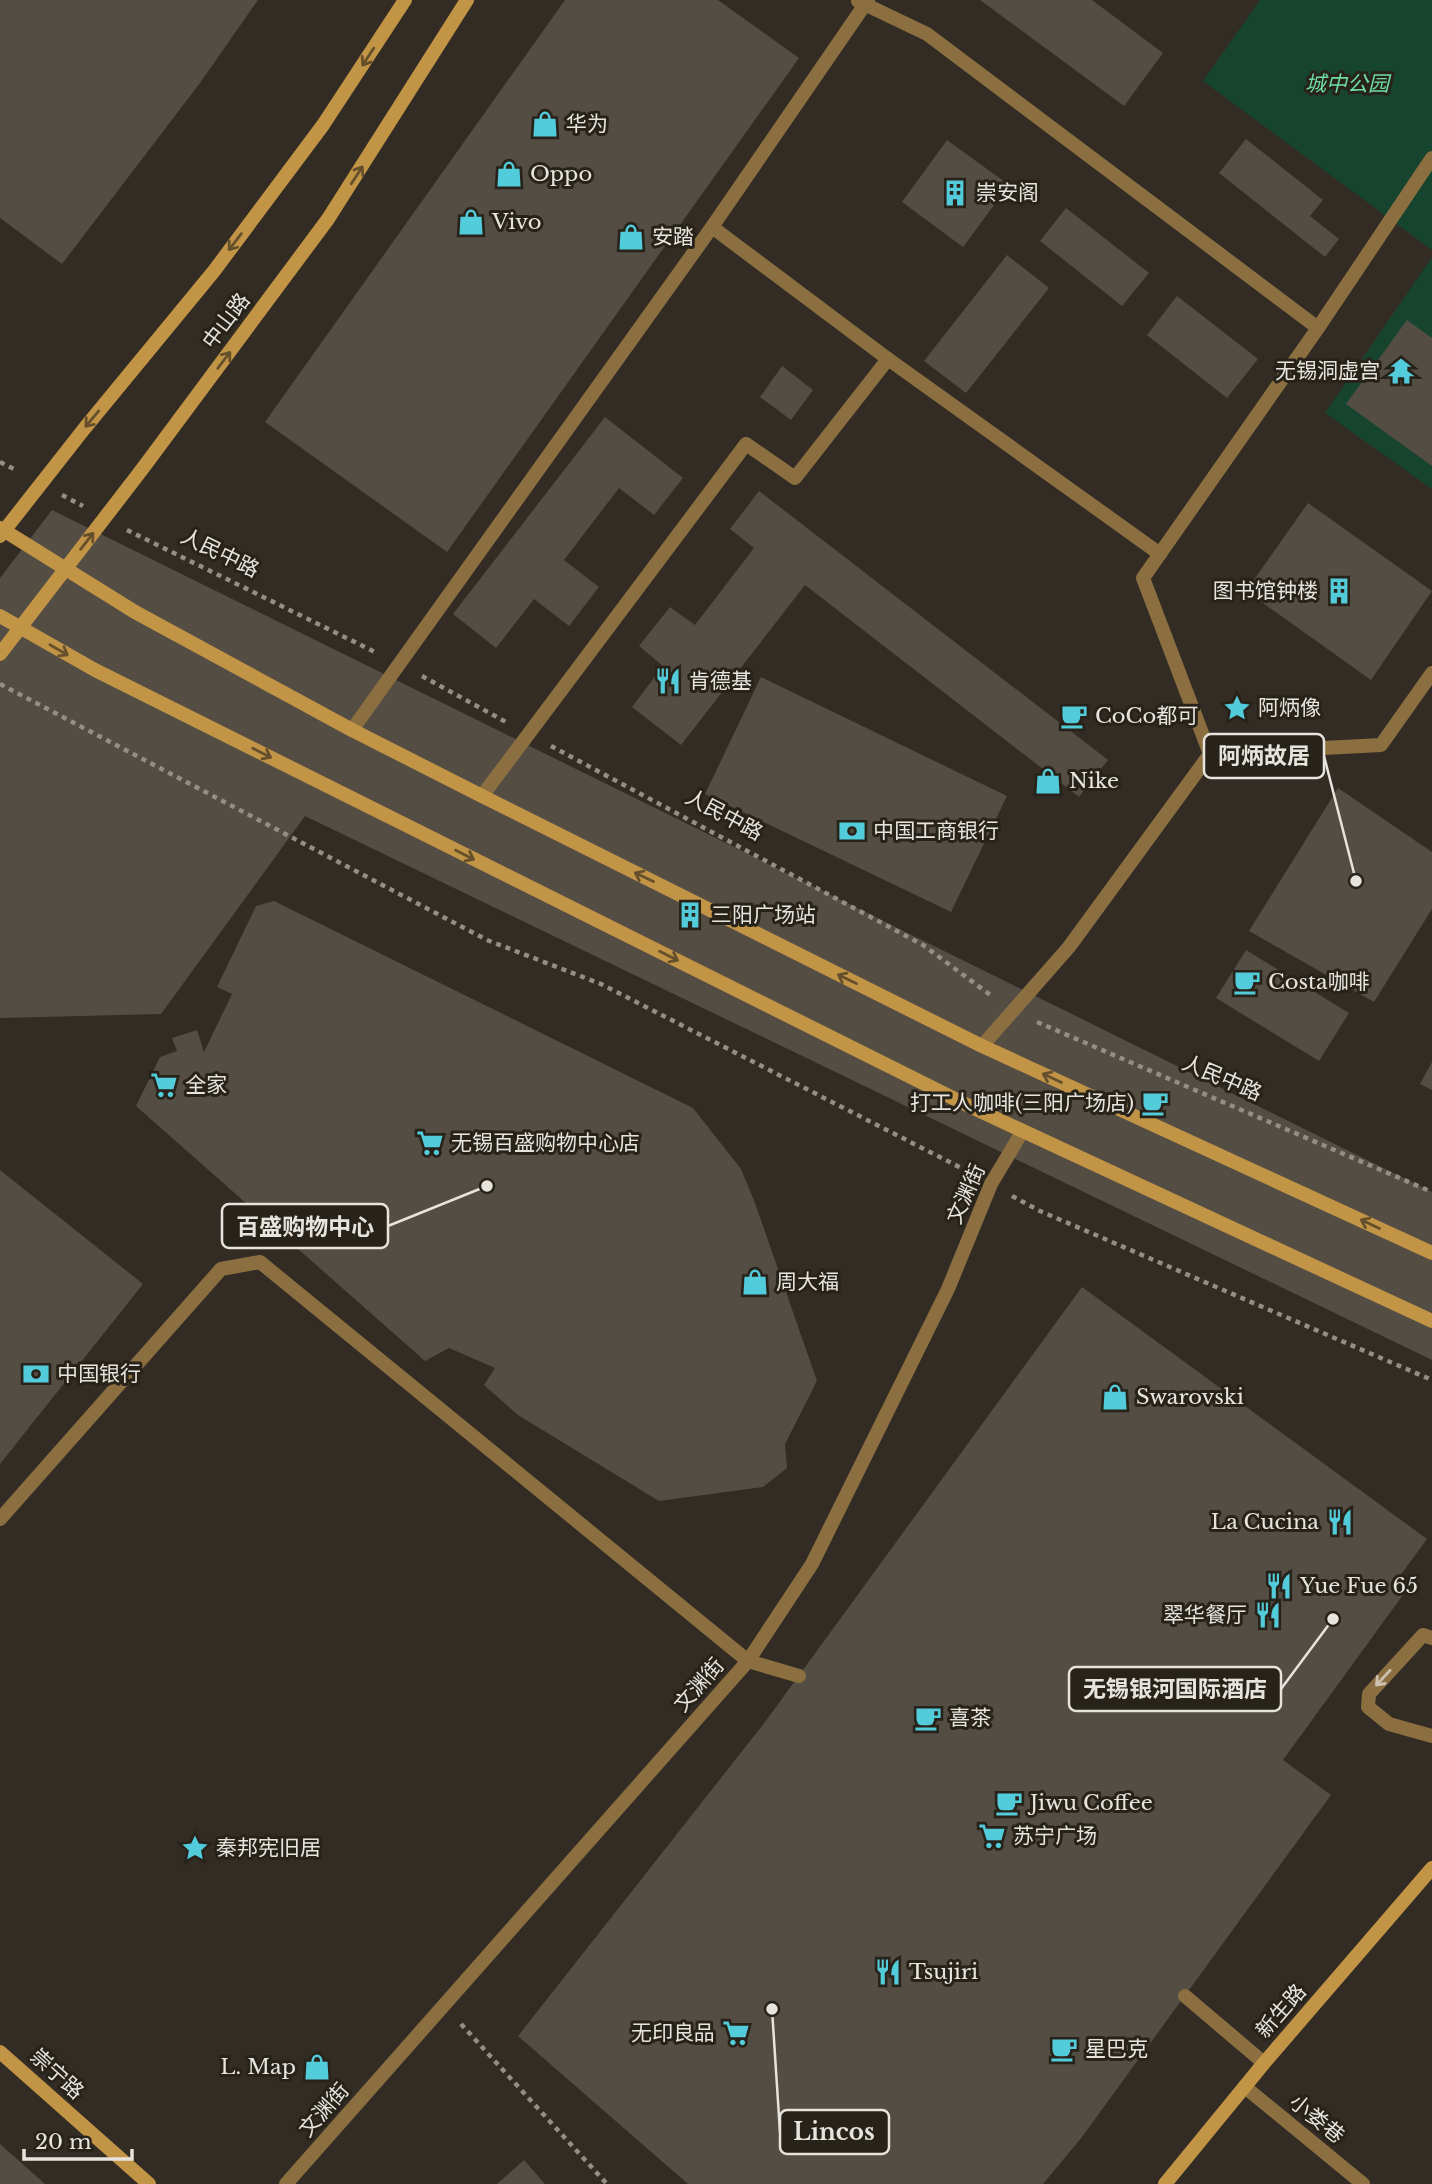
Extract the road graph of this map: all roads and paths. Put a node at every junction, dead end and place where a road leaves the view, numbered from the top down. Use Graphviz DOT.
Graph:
graph roads {
  1 [pos="405,0"];
  2 [pos="467,0"];
  3 [pos="863,2"];
  4 [pos="1432,158"];
  5 [pos="712,227"];
  6 [pos="1318,328"];
  7 [pos="888,359"];
  8 [pos="0,462"];
  9 [pos="41,484"];
  10 [pos="105,518"];
  11 [pos="1,532"];
  12 [pos="1160,554"];
  13 [pos="65,569"];
  14 [pos="0,616"];
  15 [pos="20,627"];
  16 [pos="0,653"];
  17 [pos="399,664"];
  18 [pos="1432,673"];
  19 [pos="0,684"];
  20 [pos="352,730"];
  21 [pos="529,734"];
  22 [pos="1210,754"];
  23 [pos="482,796"];
  24 [pos="1012,1011"];
  25 [pos="982,1046"];
  26 [pos="1022,1132"];
  27 [pos="991,1184"];
  28 [pos="1432,1192"];
  29 [pos="1432,1252"];
  30 [pos="1432,1321"];
  31 [pos="1432,1380"];
  32 [pos="0,1519"];
  33 [pos="1432,1638"];
  34 [pos="748,1661"];
  35 [pos="799,1676"];
  36 [pos="1432,1736"];
  37 [pos="1432,1868"];
  38 [pos="1185,1996"];
  39 [pos="444,2005"];
  40 [pos="0,2052"];
  41 [pos="1264,2063"];
  42 [pos="1245,2087"];
  43 [pos="149,2184"];
  44 [pos="286,2184"];
  45 [pos="607,2184"];
  46 [pos="1165,2184"];
  47 [pos="1363,2184"];
  1 -- 9 [label="main road, 中山路, one-way"];
  10 -- 2 [label="main road, 中山路, one-way"];
  3 -- 5 [label="street"];
  3 -- 6 [label="street"];
  4 -- 6 [label="street"];
  5 -- 7 [label="street"];
  5 -- 17 [label="street"];
  6 -- 12 [label="street"];
  7 -- 12 [label="street"];
  7 -- 21 [label="street"];
  8 -- 9 [label="path, 人民中路"];
  9 -- 10 [label="path, 人民中路"];
  9 -- 11 [label="main road, 中山路"];
  13 -- 10 [label="main road, 中山路, one-way"];
  10 -- 17 [label="path, 人民中路"];
  11 -- 13 [label="main road"];
  12 -- 22 [label="street"];
  13 -- 15 [label="main road, 中山路"];
  13 -- 20 [label="main road"];
  14 -- 15 [label="main road"];
  15 -- 16 [label="main road, 中山路"];
  15 -- 26 [label="main road, one-way"];
  17 -- 20 [label="street"];
  17 -- 21 [label="path, 人民中路"];
  18 -- 22 [label="street"];
  19 -- 27 [label="path"];
  20 -- 23 [label="main road"];
  21 -- 23 [label="street"];
  21 -- 24 [label="path, 人民中路"];
  22 -- 24 [label="street"];
  25 -- 23 [label="main road, one-way"];
  24 -- 25 [label="street"];
  24 -- 28 [label="path, 人民中路"];
  29 -- 25 [label="main road, one-way"];
  26 -- 27 [label="street, 文渊街"];
  26 -- 30 [label="main road"];
  27 -- 31 [label="path"];
  27 -- 34 [label="street, 文渊街"];
  32 -- 34 [label="street"];
  33 -- 36 [label="street, one-way"];
  34 -- 35 [label="street"];
  34 -- 39 [label="street, 文渊街"];
  37 -- 41 [label="main road, 新生路"];
  38 -- 41 [label="street"];
  39 -- 44 [label="street, 文渊街"];
  39 -- 45 [label="path"];
  40 -- 43 [label="main road, 崇宁路"];
  41 -- 42 [label="main road, 新生路"];
  42 -- 46 [label="main road, 新生路"];
  42 -- 47 [label="street, 小娄巷"];
}
